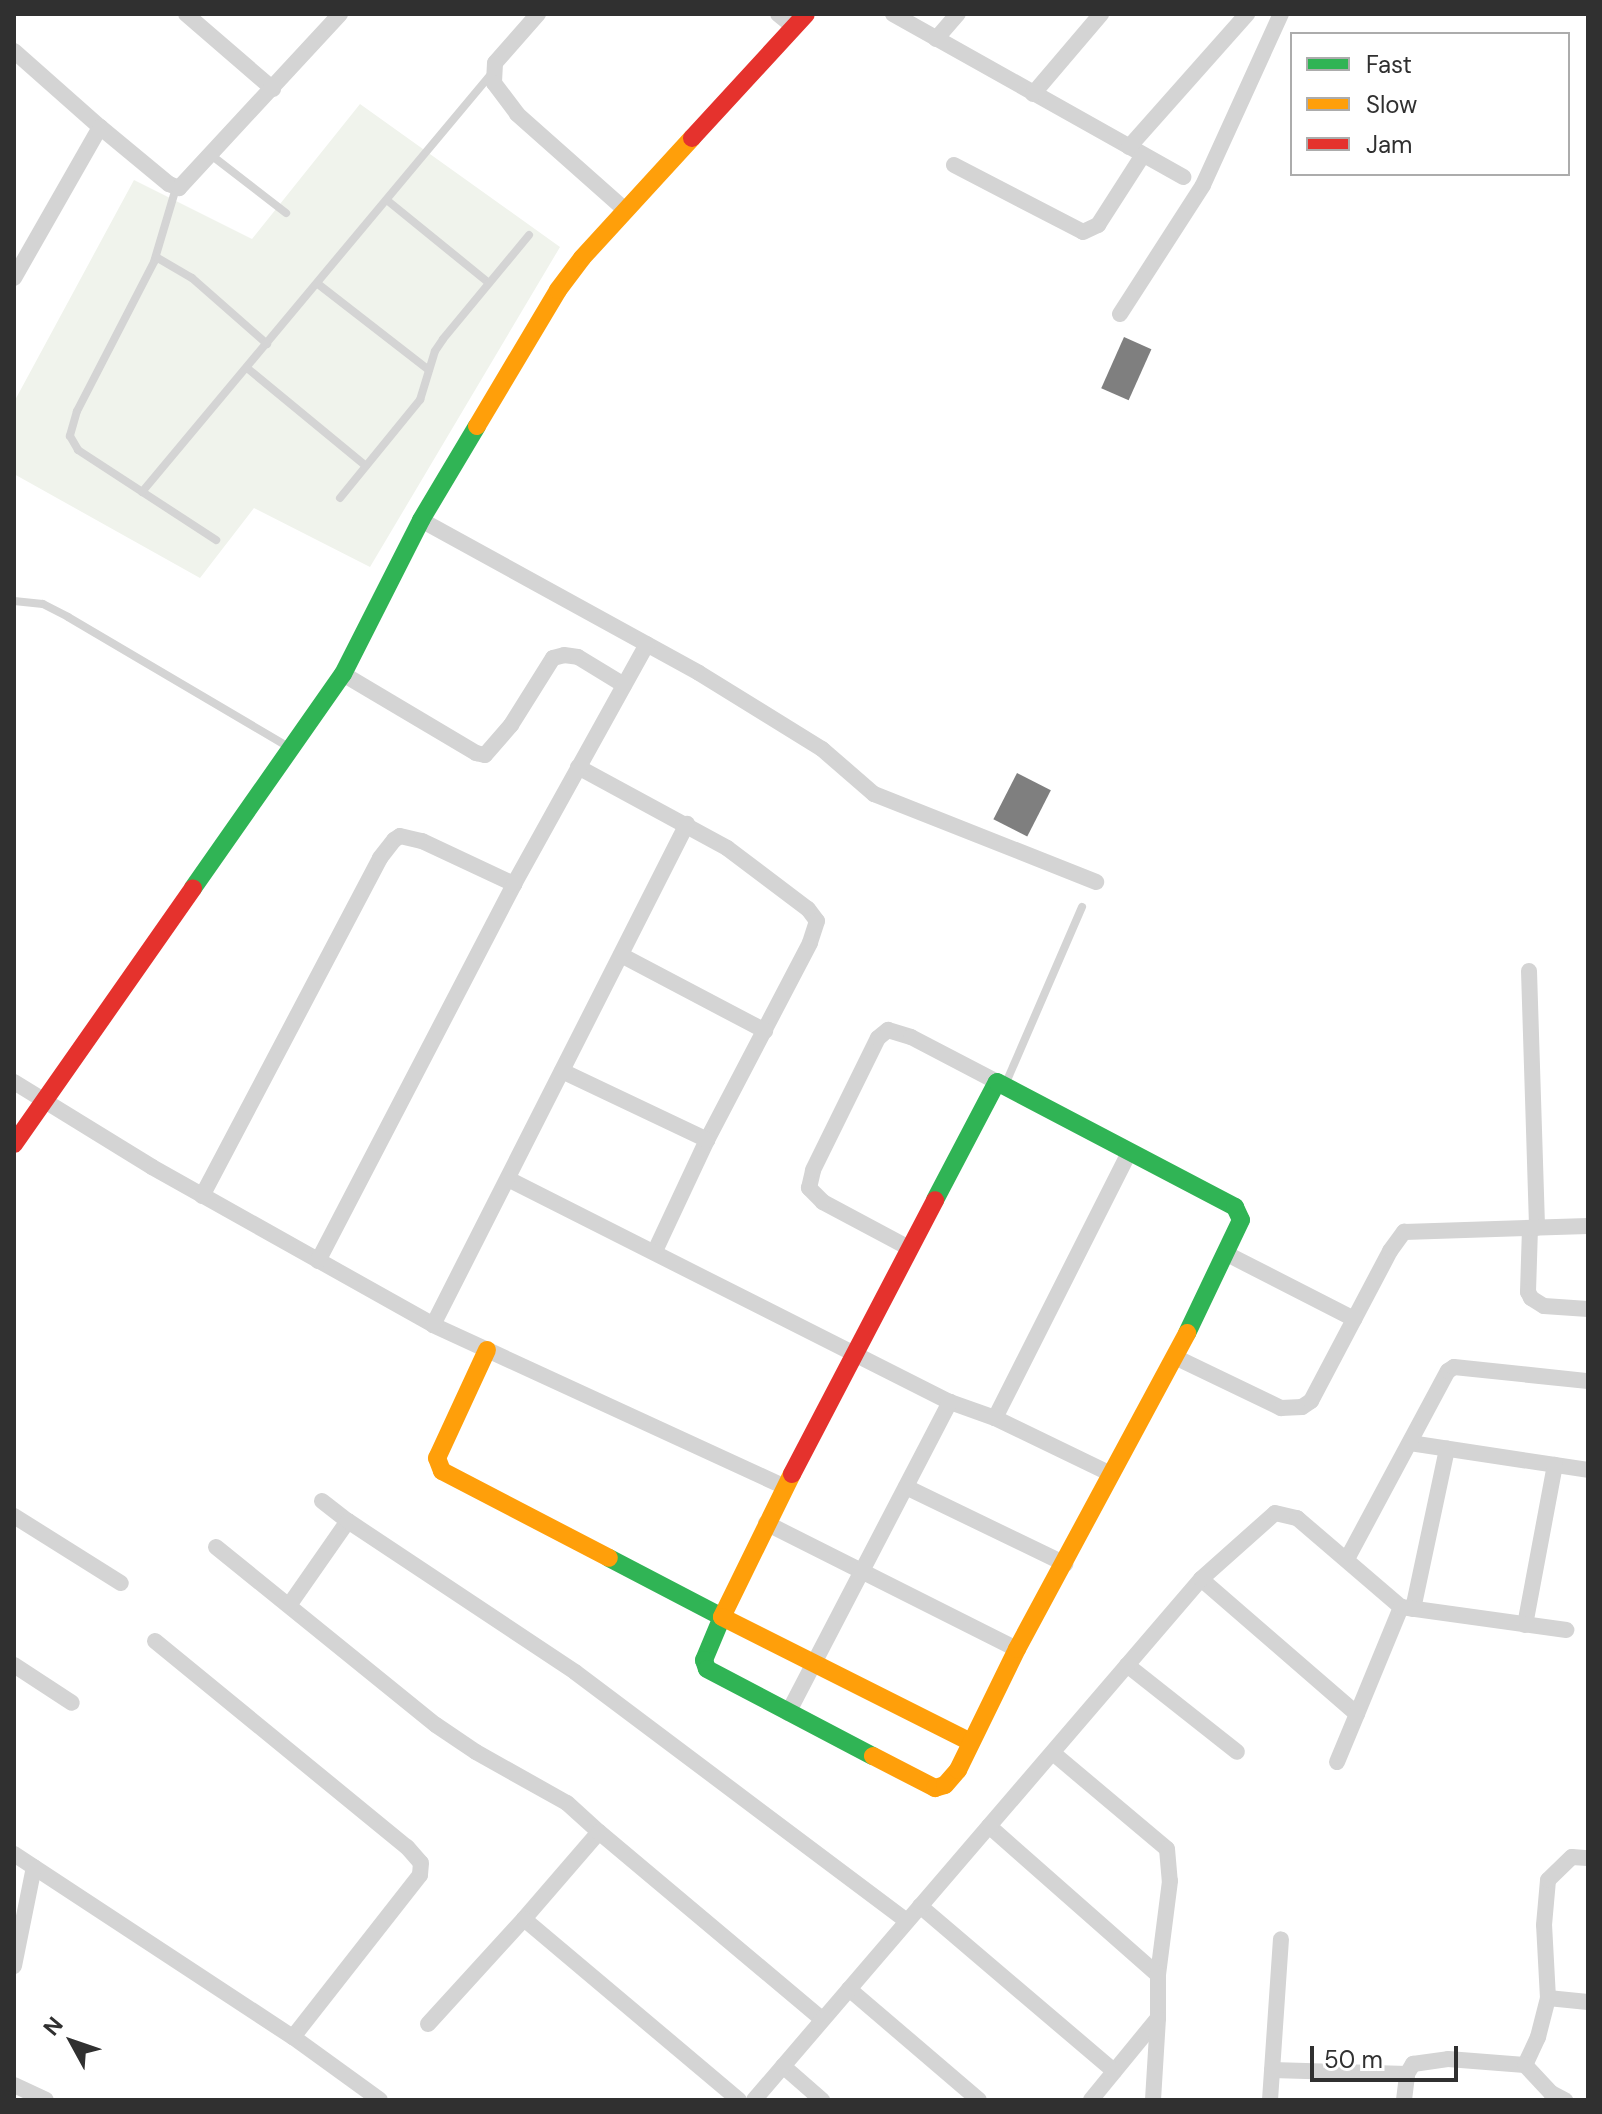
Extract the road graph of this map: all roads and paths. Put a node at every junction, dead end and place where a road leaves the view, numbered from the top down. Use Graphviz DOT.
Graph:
graph roads {
  1 [pos="186,14"];
  2 [pos="340,14"];
  3 [pos="538,14"];
  4 [pos="778,14"];
  5 [pos="893,14"];
  6 [pos="958,14"];
  7 [pos="1101,14"];
  8 [pos="1247,14"];
  9 [pos="1281,14"];
  10 [pos="800,20"];
  11 [pos="936,39"];
  12 [pos="14,51"];
  13 [pos="492,73"];
  14 [pos="273,89"];
  15 [pos="1033,94"];
  16 [pos="100,127"];
  17 [pos="1136,151"];
  18 [pos="211,155"];
  19 [pos="954,165"];
  20 [pos="1183,177"];
  21 [pos="176,188"];
  22 [pos="388,201"];
  23 [pos="625,210"];
  24 [pos="286,213"];
  25 [pos="529,235"];
  26 [pos="156,257"];
  27 [pos="14,278"];
  28 [pos="489,283"];
  29 [pos="318,284"];
  30 [pos="1120,314"];
  31 [pos="267,344"];
  32 [pos="247,368"];
  33 [pos="429,370"];
  34 [pos="366,466"];
  35 [pos="142,492"];
  36 [pos="340,498"];
  37 [pos="421,520"];
  38 [pos="216,540"];
  39 [pos="14,601"];
  40 [pos="647,644"];
  41 [pos="343,674"];
  42 [pos="624,685"];
  43 [pos="291,748"];
  44 [pos="578,767"];
  45 [pos="687,824"];
  46 [pos="1096,882"];
  47 [pos="514,884"];
  48 [pos="1082,907"];
  49 [pos="621,955"];
  50 [pos="1529,971"];
  51 [pos="765,1031"];
  52 [pos="562,1071"];
  53 [pos="14,1082"];
  54 [pos="1001,1084"];
  55 [pos="41,1101"];
  56 [pos="707,1140"];
  57 [pos="14,1144"];
  58 [pos="1130,1151"];
  59 [pos="508,1179"];
  60 [pos="202,1196"];
  61 [pos="1588,1226"];
  62 [pos="1534,1228"];
  63 [pos="909,1248"];
  64 [pos="655,1251"];
  65 [pos="1227,1254"];
  66 [pos="318,1261"];
  67 [pos="1588,1309"];
  68 [pos="1354,1319"];
  69 [pos="433,1325"];
  70 [pos="487,1350"];
  71 [pos="855,1351"];
  72 [pos="1175,1357"];
  73 [pos="1588,1381"];
  74 [pos="950,1402"];
  75 [pos="995,1418"];
  76 [pos="1410,1443"];
  77 [pos="1447,1449"];
  78 [pos="1555,1465"];
  79 [pos="1588,1470"];
  80 [pos="1111,1474"];
  81 [pos="785,1487"];
  82 [pos="906,1487"];
  83 [pos="322,1501"];
  84 [pos="14,1516"];
  85 [pos="348,1521"];
  86 [pos="766,1523"];
  87 [pos="216,1547"];
  88 [pos="1347,1559"];
  89 [pos="1065,1564"];
  90 [pos="862,1571"];
  91 [pos="1201,1579"];
  92 [pos="121,1583"];
  93 [pos="290,1604"];
  94 [pos="1407,1608"];
  95 [pos="722,1617"];
  96 [pos="1525,1625"];
  97 [pos="1566,1630"];
  98 [pos="155,1641"];
  99 [pos="1017,1649"];
  100 [pos="814,1662"];
  101 [pos="14,1665"];
  102 [pos="1127,1665"];
  103 [pos="72,1703"];
  104 [pos="788,1713"];
  105 [pos="1357,1714"];
  106 [pos="970,1742"];
  107 [pos="1237,1752"];
  108 [pos="1053,1753"];
  109 [pos="1337,1762"];
  110 [pos="989,1826"];
  111 [pos="599,1832"];
  112 [pos="14,1854"];
  113 [pos="1588,1858"];
  114 [pos="34,1867"];
  115 [pos="920,1906"];
  116 [pos="524,1919"];
  117 [pos="907,1921"];
  118 [pos="1281,1939"];
  119 [pos="14,1966"];
  120 [pos="1158,1975"];
  121 [pos="849,1989"];
  122 [pos="1548,1998"];
  123 [pos="1588,2002"];
  124 [pos="1158,2018"];
  125 [pos="822,2019"];
  126 [pos="428,2024"];
  127 [pos="293,2037"];
  128 [pos="1525,2065"];
  129 [pos="783,2066"];
  130 [pos="1272,2070"];
  131 [pos="1114,2071"];
  132 [pos="1407,2074"];
  133 [pos="14,2085"];
  134 [pos="46,2100"];
  135 [pos="380,2100"];
  136 [pos="739,2100"];
  137 [pos="754,2100"];
  138 [pos="822,2100"];
  139 [pos="979,2100"];
  140 [pos="1091,2100"];
  141 [pos="1153,2100"];
  142 [pos="1270,2100"];
  143 [pos="1404,2100"];
  144 [pos="1565,2100"];
  1 -- 14 [label="street"];
  2 -- 14 [label="street"];
  3 -- 13 [label="street"];
  4 -- 10 [label="street"];
  5 -- 11 [label="street"];
  6 -- 11 [label="street"];
  7 -- 15 [label="street"];
  8 -- 17 [label="street"];
  9 -- 30 [label="street"];
  10 -- 23 [label="street"];
  11 -- 15 [label="street"];
  12 -- 16 [label="street"];
  13 -- 22 [label="lane"];
  13 -- 23 [label="street"];
  14 -- 18 [label="street"];
  15 -- 17 [label="street"];
  16 -- 21 [label="street"];
  16 -- 27 [label="street"];
  17 -- 19 [label="street"];
  17 -- 20 [label="street"];
  18 -- 21 [label="street"];
  18 -- 24 [label="lane"];
  21 -- 26 [label="lane"];
  22 -- 28 [label="lane"];
  22 -- 29 [label="lane"];
  23 -- 37 [label="street"];
  25 -- 28 [label="lane"];
  26 -- 31 [label="lane"];
  26 -- 35 [label="lane"];
  28 -- 33 [label="lane"];
  29 -- 31 [label="lane"];
  29 -- 33 [label="lane"];
  31 -- 32 [label="lane"];
  32 -- 34 [label="lane"];
  32 -- 35 [label="lane"];
  33 -- 34 [label="lane"];
  34 -- 36 [label="lane"];
  35 -- 38 [label="lane"];
  37 -- 40 [label="street"];
  37 -- 41 [label="street"];
  39 -- 43 [label="lane"];
  40 -- 42 [label="street"];
  40 -- 46 [label="street"];
  41 -- 42 [label="street"];
  41 -- 43 [label="street"];
  42 -- 44 [label="street"];
  43 -- 55 [label="street"];
  44 -- 45 [label="street"];
  44 -- 47 [label="street"];
  45 -- 49 [label="street"];
  45 -- 51 [label="street"];
  47 -- 60 [label="street"];
  47 -- 66 [label="street"];
  48 -- 54 [label="lane"];
  49 -- 51 [label="street"];
  49 -- 52 [label="street"];
  50 -- 62 [label="street"];
  51 -- 56 [label="street"];
  52 -- 56 [label="street"];
  52 -- 59 [label="street"];
  53 -- 55 [label="street"];
  54 -- 58 [label="street"];
  54 -- 63 [label="street"];
  54 -- 63 [label="street"];
  55 -- 57 [label="street"];
  55 -- 60 [label="street"];
  56 -- 64 [label="street"];
  58 -- 65 [label="street"];
  58 -- 75 [label="street"];
  59 -- 64 [label="street"];
  59 -- 69 [label="street"];
  60 -- 66 [label="street"];
  61 -- 62 [label="street"];
  62 -- 67 [label="street"];
  62 -- 68 [label="street"];
  63 -- 71 [label="street"];
  64 -- 71 [label="street"];
  65 -- 68 [label="street"];
  65 -- 72 [label="street"];
  66 -- 69 [label="street"];
  68 -- 72 [label="street"];
  69 -- 70 [label="street"];
  70 -- 81 [label="street"];
  70 -- 95 [label="street"];
  71 -- 74 [label="street"];
  71 -- 81 [label="street"];
  72 -- 80 [label="street"];
  73 -- 76 [label="street"];
  74 -- 75 [label="street"];
  74 -- 82 [label="street"];
  75 -- 80 [label="street"];
  76 -- 77 [label="street"];
  76 -- 88 [label="street"];
  77 -- 78 [label="street"];
  77 -- 94 [label="street"];
  78 -- 79 [label="street"];
  78 -- 96 [label="street"];
  80 -- 89 [label="street"];
  81 -- 86 [label="street"];
  82 -- 89 [label="street"];
  82 -- 90 [label="street"];
  83 -- 85 [label="street"];
  84 -- 92 [label="street"];
  85 -- 93 [label="street"];
  85 -- 117 [label="street"];
  86 -- 90 [label="street"];
  86 -- 95 [label="street"];
  87 -- 93 [label="street"];
  88 -- 91 [label="street"];
  88 -- 94 [label="street"];
  89 -- 99 [label="street"];
  90 -- 99 [label="street"];
  90 -- 100 [label="street"];
  91 -- 102 [label="street"];
  91 -- 105 [label="street"];
  93 -- 111 [label="street"];
  94 -- 96 [label="street"];
  94 -- 105 [label="street"];
  95 -- 100 [label="street"];
  95 -- 104 [label="street"];
  96 -- 97 [label="street"];
  98 -- 127 [label="street"];
  99 -- 106 [label="street"];
  100 -- 104 [label="street"];
  100 -- 106 [label="street"];
  101 -- 103 [label="street"];
  102 -- 107 [label="street"];
  102 -- 108 [label="street"];
  104 -- 106 [label="street"];
  105 -- 109 [label="street"];
  108 -- 110 [label="street"];
  108 -- 120 [label="street"];
  110 -- 115 [label="street"];
  110 -- 120 [label="street"];
  111 -- 116 [label="street"];
  111 -- 125 [label="street"];
  112 -- 114 [label="street"];
  113 -- 122 [label="street"];
  114 -- 119 [label="street"];
  114 -- 127 [label="street"];
  115 -- 117 [label="street"];
  115 -- 131 [label="street"];
  116 -- 126 [label="street"];
  116 -- 136 [label="street"];
  117 -- 121 [label="street"];
  118 -- 130 [label="street"];
  120 -- 124 [label="street"];
  121 -- 125 [label="street"];
  121 -- 139 [label="street"];
  122 -- 123 [label="street"];
  122 -- 128 [label="street"];
  124 -- 131 [label="street"];
  124 -- 141 [label="street"];
  125 -- 129 [label="street"];
  127 -- 135 [label="street"];
  128 -- 132 [label="street"];
  128 -- 144 [label="street"];
  129 -- 137 [label="street"];
  129 -- 138 [label="street"];
  130 -- 132 [label="street"];
  130 -- 142 [label="street"];
  131 -- 140 [label="street"];
  132 -- 143 [label="street"];
  133 -- 134 [label="street"];
}
